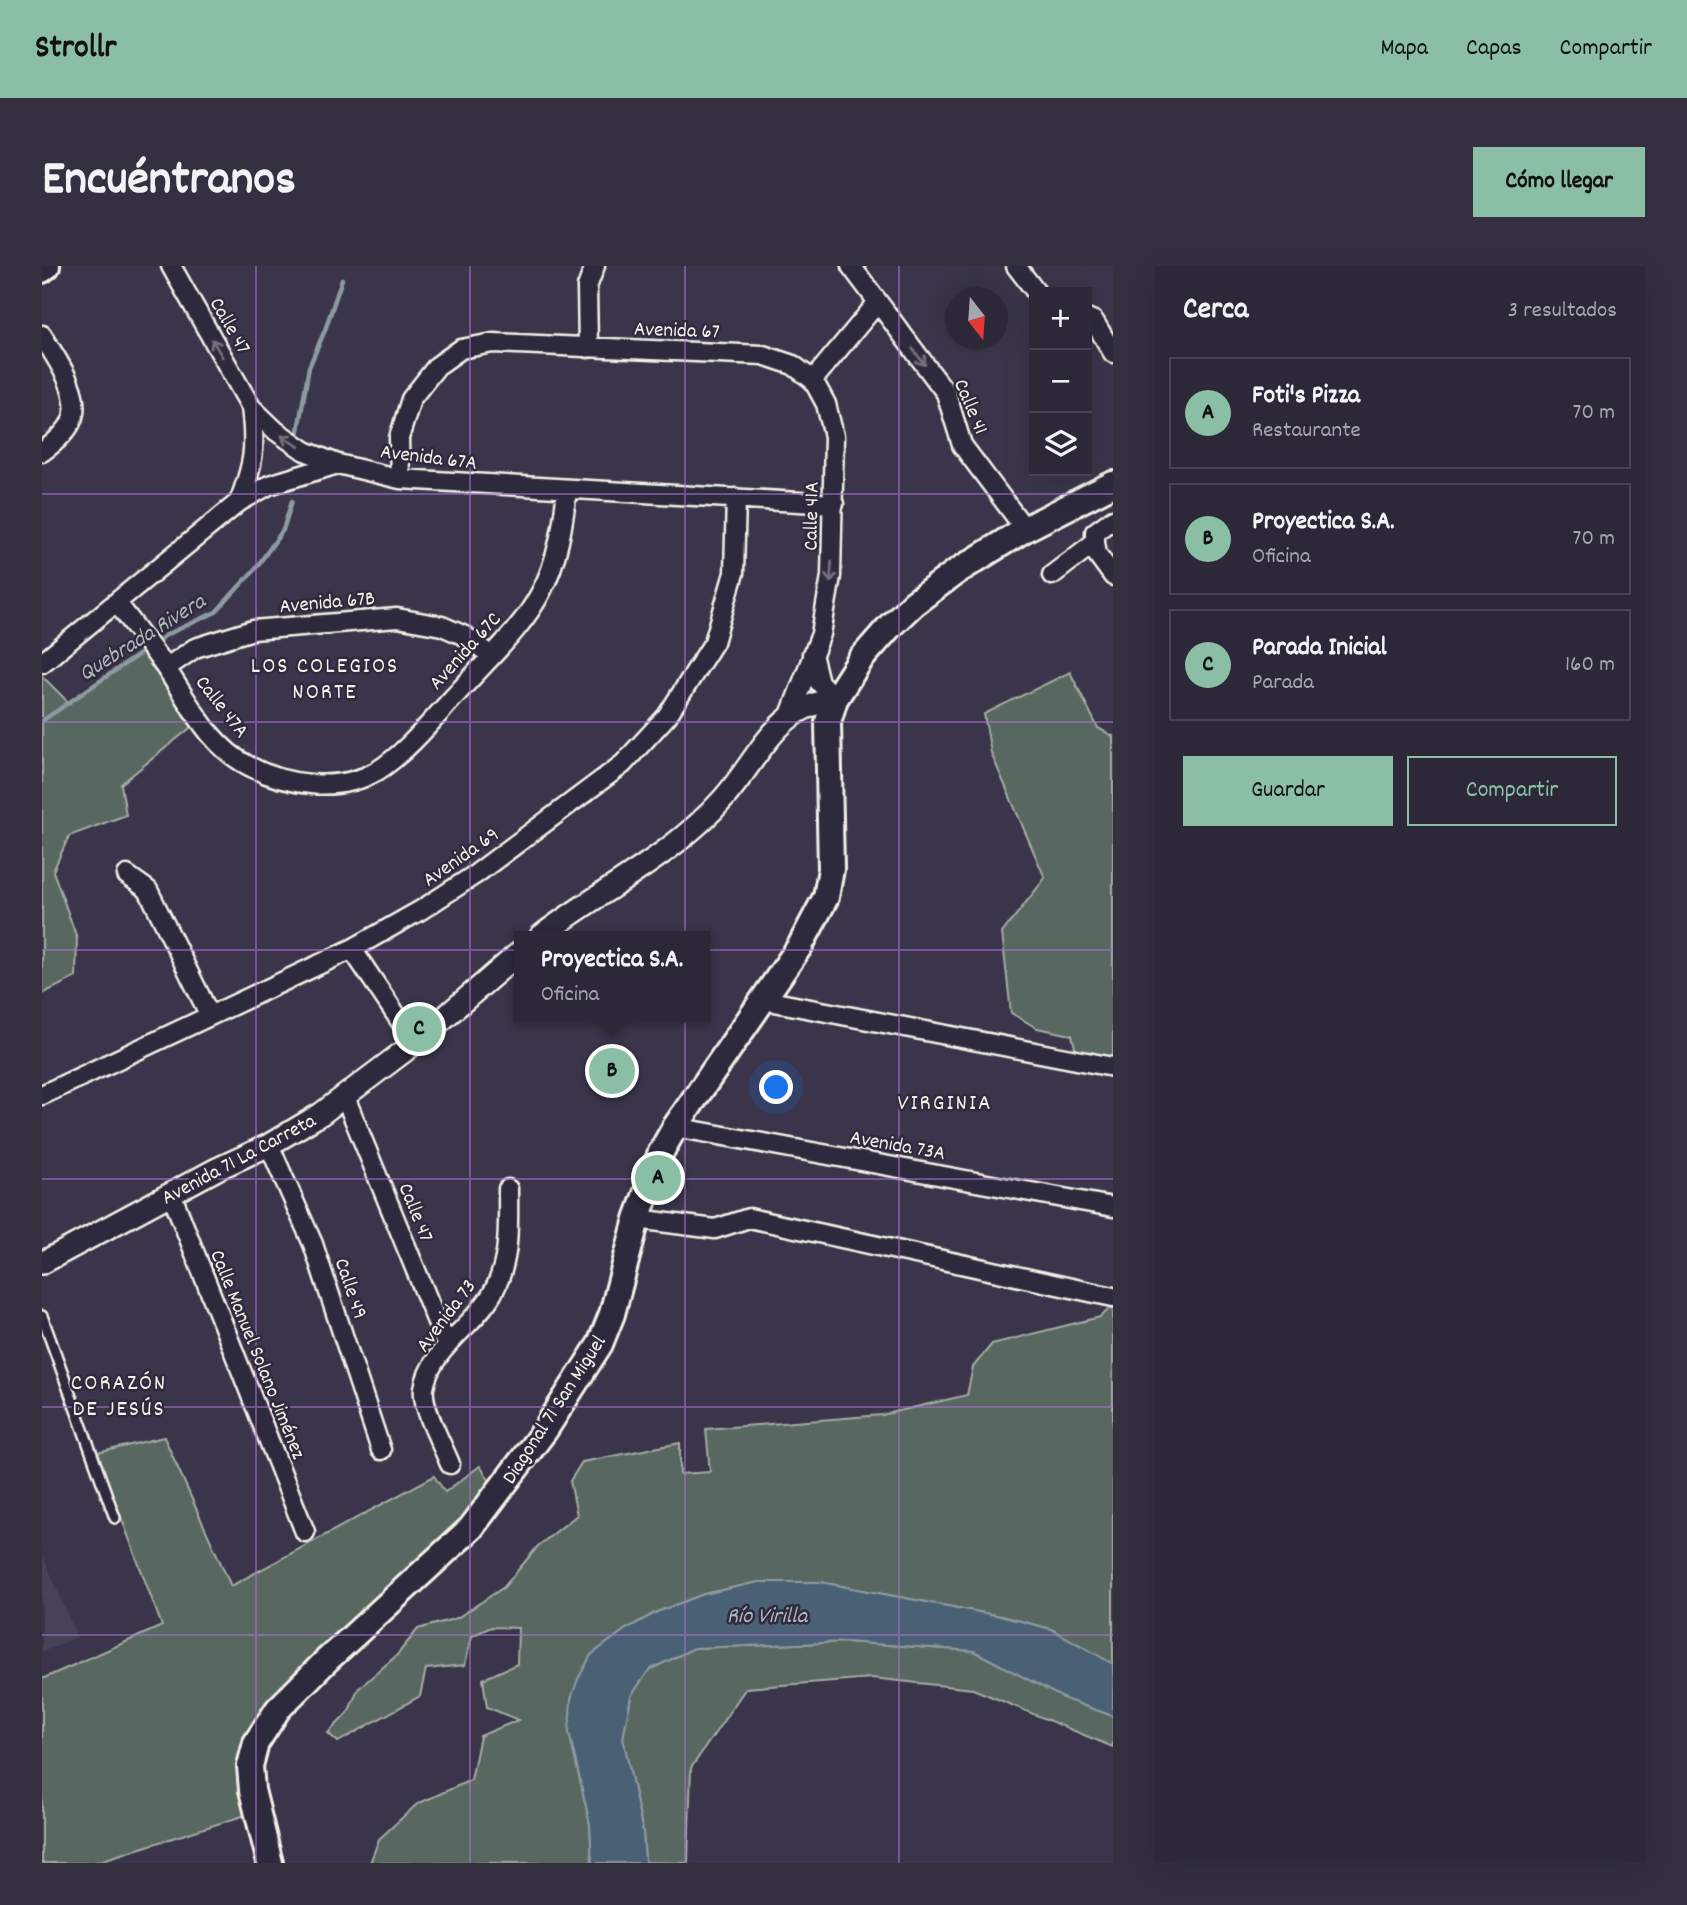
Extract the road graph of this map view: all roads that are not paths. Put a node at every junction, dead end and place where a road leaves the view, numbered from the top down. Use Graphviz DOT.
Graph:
graph roads {
  1 [pos="47,266"];
  2 [pos="171,266"];
  3 [pos="595,266"];
  4 [pos="851,266"];
  5 [pos="1016,266"];
  6 [pos="42,270"];
  7 [pos="1032,287"];
  8 [pos="878,302"];
  9 [pos="1092,320"];
  10 [pos="42,335"];
  11 [pos="588,348"];
  12 [pos="1113,353"];
  13 [pos="813,380"];
  14 [pos="251,407"];
  15 [pos="42,452"];
  16 [pos="338,464"];
  17 [pos="400,479"];
  18 [pos="1113,484"];
  19 [pos="567,490"];
  20 [pos="736,498"];
  21 [pos="239,502"];
  22 [pos="834,504"];
  23 [pos="1113,519"];
  24 [pos="1025,529"];
  25 [pos="1095,542"];
  26 [pos="1052,575"];
  27 [pos="1113,576"];
  28 [pos="117,603"];
  29 [pos="812,654"];
  30 [pos="492,656"];
  31 [pos="162,662"];
  32 [pos="42,663"];
  33 [pos="835,699"];
  34 [pos="790,715"];
  35 [pos="327,784"];
  36 [pos="127,875"];
  37 [pos="548,931"];
  38 [pos="352,949"];
  39 [pos="514,957"];
  40 [pos="764,1000"];
  41 [pos="210,1016"];
  42 [pos="415,1043"];
  43 [pos="1113,1067"];
  44 [pos="42,1096"];
  45 [pos="345,1097"];
  46 [pos="675,1126"];
  47 [pos="269,1145"];
  48 [pos="508,1189"];
  49 [pos="171,1194"];
  50 [pos="1113,1207"];
  51 [pos="637,1219"];
  52 [pos="42,1263"];
  53 [pos="1113,1297"];
  54 [pos="42,1316"];
  55 [pos="446,1344"];
  56 [pos="381,1450"];
  57 [pos="450,1464"];
  58 [pos="115,1518"];
  59 [pos="304,1532"];
  60 [pos="270,1863"];
  1 -- 6 [label="main road"];
  14 -- 2 [label="street, Calle 47, one-way"];
  3 -- 11 [label="street"];
  4 -- 8 [label="street, Calle 41"];
  5 -- 7 [label="street"];
  8 -- 13 [label="street"];
  8 -- 24 [label="street, Calle 41, one-way"];
  9 -- 12 [label="street"];
  10 -- 15 [label="street"];
  11 -- 13 [label="street, Avenida 67"];
  11 -- 17 [label="street, Avenida 67"];
  13 -- 22 [label="street, Calle 41A"];
  16 -- 14 [label="street, Calle 47, one-way"];
  14 -- 21 [label="street, Calle 47"];
  16 -- 17 [label="street, Avenida 67A"];
  16 -- 21 [label="street"];
  17 -- 19 [label="street, Avenida 67A"];
  18 -- 24 [label="main road"];
  19 -- 20 [label="street, Avenida 67A"];
  19 -- 30 [label="street, Avenida 67C"];
  20 -- 22 [label="street, Avenida 67A"];
  20 -- 38 [label="street, Avenida 69"];
  21 -- 28 [label="street"];
  22 -- 29 [label="street, Calle 41A, one-way"];
  23 -- 25 [label="street"];
  24 -- 33 [label="main road"];
  25 -- 26 [label="street"];
  25 -- 27 [label="street"];
  28 -- 31 [label="street, Calle 47A"];
  28 -- 32 [label="street"];
  29 -- 33 [label="street"];
  29 -- 34 [label="street, Calle 41A"];
  30 -- 31 [label="street, Avenida 67B"];
  30 -- 35 [label="street, Avenida 67C"];
  31 -- 35 [label="street, Calle 47A"];
  33 -- 34 [label="street"];
  33 -- 40 [label="main road, Diagonal 71 San Miguel"];
  34 -- 37 [label="street"];
  36 -- 41 [label="street"];
  38 -- 41 [label="street, Avenida 69"];
  38 -- 42 [label="street"];
  39 -- 42 [label="street, Avenida 71 La Carreta"];
  40 -- 43 [label="street"];
  40 -- 46 [label="main road, Diagonal 71 San Miguel"];
  41 -- 44 [label="street, Avenida 69"];
  42 -- 45 [label="street, Avenida 71 La Carreta"];
  45 -- 47 [label="street, Avenida 71 La Carreta"];
  45 -- 55 [label="street, Calle 47"];
  46 -- 50 [label="street, Avenida 73A"];
  46 -- 51 [label="main road, Diagonal 71 San Miguel"];
  47 -- 49 [label="street, Avenida 71 La Carreta"];
  47 -- 56 [label="street, Calle 49"];
  48 -- 55 [label="street, Avenida 73"];
  49 -- 52 [label="street, Avenida 71 La Carreta"];
  49 -- 59 [label="street, Calle Manuel Solano Jiménez"];
  51 -- 53 [label="street"];
  51 -- 60 [label="main road, Diagonal 71 San Miguel"];
  54 -- 58 [label="lane"];
  55 -- 57 [label="street, Avenida 73"];
}
